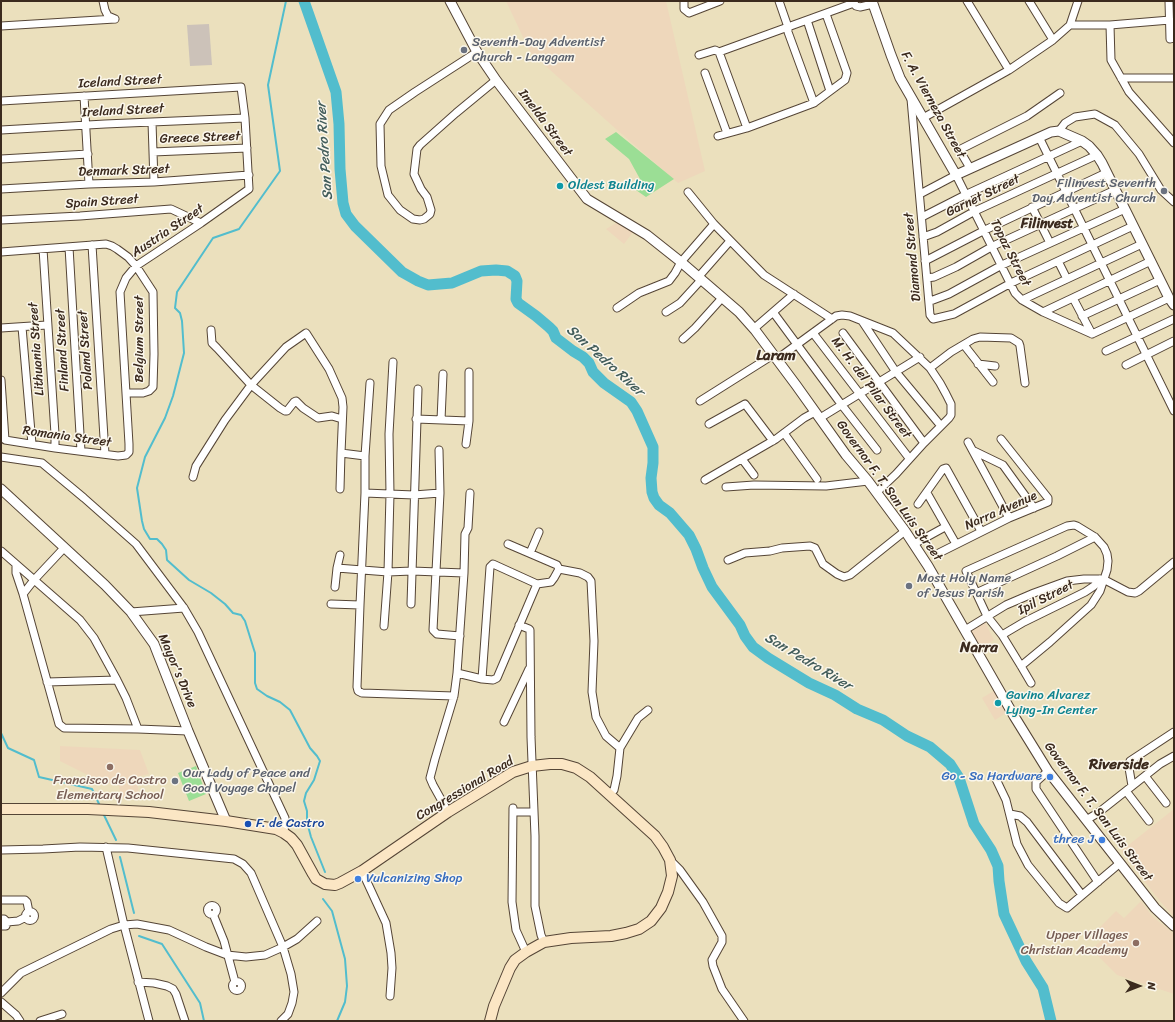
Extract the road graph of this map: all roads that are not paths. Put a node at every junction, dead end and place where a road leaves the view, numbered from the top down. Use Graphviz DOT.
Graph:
graph roads {
  1 [pos="103,1"];
  2 [pos="450,1"];
  3 [pos="684,1"];
  4 [pos="720,1"];
  5 [pos="779,1"];
  6 [pos="967,1"];
  7 [pos="1029,1"];
  8 [pos="1078,1"];
  9 [pos="1169,1"];
  10 [pos="854,2"];
  11 [pos="872,3"];
  12 [pos="826,14"];
  13 [pos="807,20"];
  14 [pos="1170,20"];
  15 [pos="1070,25"];
  16 [pos="1110,25"];
  17 [pos="1,26"];
  18 [pos="788,27"];
  19 [pos="1174,38"];
  20 [pos="1053,40"];
  21 [pos="477,52"];
  22 [pos="719,52"];
  23 [pos="699,55"];
  24 [pos="1009,70"];
  25 [pos="705,74"];
  26 [pos="1121,78"];
  27 [pos="1174,78"];
  28 [pos="496,80"];
  29 [pos="241,87"];
  30 [pos="830,91"];
  31 [pos="1060,93"];
  32 [pos="84,96"];
  33 [pos="911,96"];
  34 [pos="1,101"];
  35 [pos="814,103"];
  36 [pos="245,118"];
  37 [pos="923,118"];
  38 [pos="152,122"];
  39 [pos="86,125"];
  40 [pos="747,128"];
  41 [pos="1,130"];
  42 [pos="1059,132"];
  43 [pos="727,133"];
  44 [pos="718,136"];
  45 [pos="1039,137"];
  46 [pos="1082,142"];
  47 [pos="1174,143"];
  48 [pos="247,148"];
  49 [pos="153,152"];
  50 [pos="88,154"];
  51 [pos="1097,155"];
  52 [pos="1049,157"];
  53 [pos="1,159"];
  54 [pos="970,168"];
  55 [pos="1106,173"];
  56 [pos="1057,174"];
  57 [pos="249,175"];
  58 [pos="956,175"];
  59 [pos="154,182"];
  60 [pos="89,184"];
  61 [pos="1,189"];
  62 [pos="1115,190"];
  63 [pos="688,192"];
  64 [pos="1066,192"];
  65 [pos="920,194"];
  66 [pos="967,194"];
  67 [pos="1174,202"];
  68 [pos="1032,208"];
  69 [pos="1125,209"];
  70 [pos="1074,210"];
  71 [pos="975,211"];
  72 [pos="922,217"];
  73 [pos="1,220"];
  74 [pos="201,223"];
  75 [pos="714,224"];
  76 [pos="1041,225"];
  77 [pos="1133,226"];
  78 [pos="1083,228"];
  79 [pos="985,230"];
  80 [pos="647,235"];
  81 [pos="923,237"];
  82 [pos="730,241"];
  83 [pos="1050,243"];
  84 [pos="1142,244"];
  85 [pos="92,245"];
  86 [pos="993,246"];
  87 [pos="1092,246"];
  88 [pos="69,247"];
  89 [pos="43,249"];
  90 [pos="1,252"];
  91 [pos="925,261"];
  92 [pos="1058,261"];
  93 [pos="1151,261"];
  94 [pos="681,262"];
  95 [pos="1101,263"];
  96 [pos="1002,265"];
  97 [pos="136,266"];
  98 [pos="701,277"];
  99 [pos="927,278"];
  100 [pos="1067,279"];
  101 [pos="1110,280"];
  102 [pos="1160,280"];
  103 [pos="1011,283"];
  104 [pos="794,294"];
  105 [pos="722,298"];
  106 [pos="1073,298"];
  107 [pos="1119,299"];
  108 [pos="1022,300"];
  109 [pos="929,301"];
  110 [pos="1171,302"];
  111 [pos="617,308"];
  112 [pos="666,312"];
  113 [pos="773,312"];
  114 [pos="1043,312"];
  115 [pos="1082,316"];
  116 [pos="1128,318"];
  117 [pos="832,319"];
  118 [pos="1174,319"];
  119 [pos="862,320"];
  120 [pos="47,325"];
  121 [pos="757,326"];
  122 [pos="22,327"];
  123 [pos="1,328"];
  124 [pos="211,330"];
  125 [pos="813,333"];
  126 [pos="843,333"];
  127 [pos="1092,334"];
  128 [pos="1137,336"];
  129 [pos="683,339"];
  130 [pos="1174,341"];
  131 [pos="797,344"];
  132 [pos="964,345"];
  133 [pos="1106,351"];
  134 [pos="1147,355"];
  135 [pos="775,357"];
  136 [pos="920,357"];
  137 [pos="394,362"];
  138 [pos="978,364"];
  139 [pos="1126,365"];
  140 [pos="995,366"];
  141 [pos="930,368"];
  142 [pos="469,372"];
  143 [pos="896,372"];
  144 [pos="443,374"];
  145 [pos="1,380"];
  146 [pos="878,382"];
  147 [pos="993,382"];
  148 [pos="370,383"];
  149 [pos="1025,383"];
  150 [pos="251,386"];
  151 [pos="418,390"];
  152 [pos="126,394"];
  153 [pos="859,394"];
  154 [pos="700,401"];
  155 [pos="841,404"];
  156 [pos="1174,411"];
  157 [pos="818,415"];
  158 [pos="342,419"];
  159 [pos="416,419"];
  160 [pos="440,420"];
  161 [pos="469,422"];
  162 [pos="709,424"];
  163 [pos="2,425"];
  164 [pos="941,426"];
  165 [pos="784,433"];
  166 [pos="1001,439"];
  167 [pos="773,441"];
  168 [pos="924,442"];
  169 [pos="968,442"];
  170 [pos="32,444"];
  171 [pos="466,444"];
  172 [pos="55,448"];
  173 [pos="439,450"];
  174 [pos="877,450"];
  175 [pos="81,451"];
  176 [pos="974,451"];
  177 [pos="341,453"];
  178 [pos="105,454"];
  179 [pos="126,455"];
  180 [pos="365,456"];
  181 [pos="1,457"];
  182 [pos="909,458"];
  183 [pos="742,459"];
  184 [pos="754,475"];
  185 [pos="193,477"];
  186 [pos="817,479"];
  187 [pos="705,480"];
  188 [pos="868,480"];
  189 [pos="726,487"];
  190 [pos="1,489"];
  191 [pos="340,489"];
  192 [pos="877,492"];
  193 [pos="365,493"];
  194 [pos="440,493"];
  195 [pos="470,493"];
  196 [pos="927,493"];
  197 [pos="390,494"];
  198 [pos="414,495"];
  199 [pos="918,504"];
  200 [pos="1034,508"];
  201 [pos="1009,518"];
  202 [pos="946,527"];
  203 [pos="905,530"];
  204 [pos="981,531"];
  205 [pos="539,532"];
  206 [pos="1096,537"];
  207 [pos="508,544"];
  208 [pos="914,544"];
  209 [pos="956,544"];
  210 [pos="64,548"];
  211 [pos="1,551"];
  212 [pos="530,553"];
  213 [pos="939,553"];
  214 [pos="340,555"];
  215 [pos="728,560"];
  216 [pos="1174,562"];
  217 [pos="16,565"];
  218 [pos="337,568"];
  219 [pos="559,569"];
  220 [pos="361,570"];
  221 [pos="412,571"];
  222 [pos="388,572"];
  223 [pos="436,572"];
  224 [pos="464,573"];
  225 [pos="34,580"];
  226 [pos="1102,580"];
  227 [pos="537,584"];
  228 [pos="335,587"];
  229 [pos="976,593"];
  230 [pos="23,594"];
  231 [pos="331,604"];
  232 [pos="411,604"];
  233 [pos="360,605"];
  234 [pos="184,608"];
  235 [pos="131,612"];
  236 [pos="987,616"];
  237 [pos="519,625"];
  238 [pos="384,626"];
  239 [pos="965,630"];
  240 [pos="1002,635"];
  241 [pos="460,636"];
  242 [pos="530,666"];
  243 [pos="1021,666"];
  244 [pos="457,673"];
  245 [pos="482,679"];
  246 [pos="117,680"];
  247 [pos="47,682"];
  248 [pos="1031,683"];
  249 [pos="454,696"];
  250 [pos="648,710"];
  251 [pos="504,722"];
  252 [pos="138,729"];
  253 [pos="188,731"];
  254 [pos="1174,732"];
  255 [pos="620,748"];
  256 [pos="1174,756"];
  257 [pos="532,766"];
  258 [pos="1048,771"];
  259 [pos="1145,776"];
  260 [pos="995,777"];
  261 [pos="1132,786"];
  262 [pos="1126,790"];
  263 [pos="609,794"];
  264 [pos="1166,803"];
  265 [pos="1,809"];
  266 [pos="448,812"];
  267 [pos="534,812"];
  268 [pos="1010,814"];
  269 [pos="226,820"];
  270 [pos="1086,820"];
  271 [pos="1149,820"];
  272 [pos="284,833"];
  273 [pos="106,847"];
  274 [pos="1,850"];
  275 [pos="670,860"];
  276 [pos="1120,863"];
  277 [pos="362,871"];
  278 [pos="1098,882"];
  279 [pos="1082,895"];
  280 [pos="1,900"];
  281 [pos="213,914"];
  282 [pos="2,920"];
  283 [pos="317,921"];
  284 [pos="124,925"];
  285 [pos="1174,926"];
  286 [pos="544,942"];
  287 [pos="283,947"];
  288 [pos="526,952"];
  289 [pos="227,955"];
  290 [pos="138,982"];
  291 [pos="235,982"];
  292 [pos="1,992"];
  293 [pos="390,996"];
  294 [pos="1,1002"];
  295 [pos="62,1014"];
  296 [pos="20,1021"];
  297 [pos="40,1021"];
  298 [pos="149,1021"];
  299 [pos="185,1021"];
  300 [pos="281,1021"];
  301 [pos="490,1021"];
  302 [pos="744,1021"];
  1 -- 17 [label="street"];
  2 -- 21 [label="street, Imelda Street"];
  3 -- 4 [label="street"];
  5 -- 18 [label="street"];
  6 -- 24 [label="street"];
  7 -- 20 [label="street"];
  8 -- 15 [label="street"];
  9 -- 14 [label="street"];
  10 -- 11 [label="street"];
  10 -- 12 [label="street"];
  11 -- 33 [label="street, F. A. Vierneza Street"];
  12 -- 13 [label="street"];
  12 -- 30 [label="street"];
  13 -- 18 [label="street"];
  13 -- 30 [label="street"];
  14 -- 16 [label="street"];
  14 -- 19 [label="street"];
  15 -- 16 [label="street"];
  15 -- 20 [label="street"];
  16 -- 26 [label="street"];
  18 -- 22 [label="street"];
  18 -- 35 [label="street"];
  20 -- 24 [label="street"];
  21 -- 28 [label="street, Imelda Street"];
  21 -- 28 [label="street"];
  22 -- 23 [label="street"];
  22 -- 40 [label="street"];
  24 -- 37 [label="street"];
  25 -- 43 [label="street"];
  26 -- 27 [label="street"];
  26 -- 47 [label="street"];
  28 -- 80 [label="street, Imelda Street"];
  29 -- 32 [label="street, Iceland Street"];
  29 -- 36 [label="street, Austria Street"];
  30 -- 35 [label="street"];
  31 -- 54 [label="street"];
  32 -- 34 [label="street, Iceland Street"];
  32 -- 39 [label="street"];
  33 -- 37 [label="street, F. A. Vierneza Street"];
  33 -- 65 [label="street, Diamond Street"];
  35 -- 40 [label="street"];
  36 -- 38 [label="street, Ireland Street"];
  36 -- 48 [label="street, Austria Street"];
  37 -- 58 [label="street, F. A. Vierneza Street"];
  38 -- 39 [label="street, Ireland Street"];
  38 -- 49 [label="street"];
  39 -- 41 [label="street, Ireland Street"];
  39 -- 50 [label="street"];
  40 -- 43 [label="street"];
  42 -- 45 [label="street"];
  42 -- 46 [label="street"];
  42 -- 67 [label="street"];
  43 -- 44 [label="street"];
  45 -- 52 [label="street"];
  45 -- 54 [label="street"];
  46 -- 51 [label="street"];
  46 -- 52 [label="street"];
  48 -- 49 [label="street, Greece Street"];
  48 -- 57 [label="street, Austria Street"];
  49 -- 59 [label="street"];
  50 -- 53 [label="street"];
  50 -- 60 [label="street"];
  51 -- 55 [label="street"];
  51 -- 56 [label="street, Garnet Street"];
  52 -- 56 [label="street"];
  52 -- 66 [label="street"];
  54 -- 58 [label="street"];
  55 -- 62 [label="street"];
  55 -- 64 [label="street"];
  56 -- 64 [label="street"];
  56 -- 71 [label="street, Garnet Street"];
  57 -- 59 [label="street, Denmark Street"];
  57 -- 74 [label="street, Austria Street"];
  58 -- 65 [label="street"];
  58 -- 66 [label="street, Topaz Street"];
  59 -- 60 [label="street, Denmark Street"];
  60 -- 61 [label="street, Denmark Street"];
  62 -- 69 [label="street"];
  62 -- 70 [label="street"];
  63 -- 75 [label="street"];
  64 -- 68 [label="street"];
  64 -- 70 [label="street"];
  65 -- 72 [label="street, Diamond Street"];
  66 -- 71 [label="street, Topaz Street"];
  66 -- 72 [label="street"];
  68 -- 76 [label="street"];
  68 -- 79 [label="street"];
  69 -- 77 [label="street"];
  69 -- 78 [label="street"];
  70 -- 76 [label="street"];
  70 -- 78 [label="street"];
  71 -- 79 [label="street, Topaz Street"];
  71 -- 81 [label="street, Garnet Street"];
  72 -- 81 [label="street, Diamond Street"];
  73 -- 74 [label="street, Spain Street"];
  74 -- 97 [label="street, Austria Street"];
  75 -- 82 [label="street"];
  75 -- 94 [label="street"];
  76 -- 83 [label="street"];
  76 -- 86 [label="street"];
  77 -- 84 [label="street"];
  77 -- 87 [label="street"];
  78 -- 83 [label="street"];
  78 -- 87 [label="street"];
  79 -- 86 [label="street, Topaz Street"];
  79 -- 91 [label="street"];
  80 -- 94 [label="street, Governor F. T. San Luis Street"];
  81 -- 91 [label="street, Diamond Street"];
  82 -- 98 [label="street"];
  82 -- 104 [label="street"];
  83 -- 96 [label="street"];
  84 -- 93 [label="street"];
  84 -- 95 [label="street"];
  85 -- 88 [label="street, Belgium Street"];
  85 -- 97 [label="street, Belgium Street"];
  85 -- 178 [label="street, Poland Street"];
  86 -- 96 [label="street, Topaz Street"];
  86 -- 99 [label="street"];
  87 -- 92 [label="street"];
  87 -- 95 [label="street"];
  88 -- 89 [label="street, Belgium Street"];
  88 -- 175 [label="street, Finland Street"];
  89 -- 90 [label="street, Belgium Street"];
  89 -- 120 [label="street, Lithuania Street"];
  91 -- 99 [label="street, Diamond Street"];
  92 -- 100 [label="street"];
  92 -- 103 [label="street"];
  93 -- 101 [label="street"];
  93 -- 102 [label="street"];
  94 -- 98 [label="street, Governor F. T. San Luis Street"];
  94 -- 111 [label="street"];
  95 -- 100 [label="street"];
  95 -- 101 [label="street"];
  96 -- 103 [label="street, Topaz Street"];
  96 -- 109 [label="street"];
  97 -- 152 [label="street, Austria Street"];
  97 -- 152 [label="street, Belgium Street"];
  98 -- 105 [label="street, Governor F. T. San Luis Street"];
  98 -- 112 [label="street"];
  99 -- 109 [label="street, Diamond Street"];
  100 -- 108 [label="street"];
  101 -- 106 [label="street"];
  101 -- 107 [label="street"];
  102 -- 107 [label="street"];
  102 -- 110 [label="street"];
  103 -- 108 [label="street, Topaz Street"];
  103 -- 109 [label="street, Diamond Street"];
  104 -- 113 [label="street"];
  104 -- 117 [label="street"];
  105 -- 129 [label="street"];
  105 -- 135 [label="street, Governor F. T. San Luis Street"];
  106 -- 114 [label="street"];
  106 -- 115 [label="street"];
  107 -- 115 [label="street"];
  107 -- 116 [label="street"];
  108 -- 114 [label="street, Topaz Street"];
  110 -- 116 [label="street"];
  113 -- 121 [label="street"];
  113 -- 131 [label="street"];
  114 -- 127 [label="street, Topaz Street"];
  115 -- 127 [label="street"];
  116 -- 127 [label="street"];
  116 -- 128 [label="street"];
  117 -- 119 [label="street"];
  117 -- 125 [label="street"];
  118 -- 128 [label="street"];
  119 -- 136 [label="street"];
  119 -- 143 [label="street"];
  120 -- 122 [label="street"];
  120 -- 172 [label="street, Lithuania Street"];
  122 -- 123 [label="street"];
  122 -- 170 [label="street"];
  124 -- 150 [label="street"];
  125 -- 131 [label="street"];
  125 -- 153 [label="street, M. H. del Pilar Street"];
  126 -- 146 [label="street"];
  128 -- 133 [label="street"];
  128 -- 134 [label="street"];
  130 -- 134 [label="street"];
  131 -- 135 [label="street"];
  131 -- 155 [label="street"];
  132 -- 138 [label="street"];
  132 -- 141 [label="street"];
  132 -- 149 [label="street"];
  134 -- 139 [label="street"];
  134 -- 156 [label="street"];
  135 -- 154 [label="street"];
  135 -- 157 [label="street, Governor F. T. San Luis Street"];
  136 -- 141 [label="street"];
  136 -- 143 [label="street"];
  137 -- 197 [label="street"];
  138 -- 140 [label="street"];
  138 -- 147 [label="street"];
  141 -- 164 [label="street"];
  142 -- 161 [label="street"];
  143 -- 146 [label="street"];
  143 -- 164 [label="street"];
  144 -- 160 [label="street"];
  145 -- 163 [label="street"];
  146 -- 153 [label="street"];
  146 -- 168 [label="street"];
  148 -- 180 [label="street"];
  150 -- 158 [label="street"];
  150 -- 158 [label="street"];
  150 -- 185 [label="street"];
  151 -- 159 [label="street"];
  152 -- 179 [label="street, Austria Street"];
  153 -- 155 [label="street"];
  153 -- 182 [label="street, M. H. del Pilar Street"];
  155 -- 157 [label="street"];
  155 -- 174 [label="street"];
  157 -- 165 [label="street"];
  157 -- 188 [label="street, Governor F. T. San Luis Street"];
  158 -- 177 [label="street"];
  159 -- 160 [label="street"];
  159 -- 198 [label="street"];
  160 -- 161 [label="street"];
  161 -- 171 [label="street"];
  162 -- 167 [label="street"];
  163 -- 170 [label="street, Romania Street"];
  164 -- 168 [label="street"];
  165 -- 167 [label="street"];
  165 -- 186 [label="street"];
  166 -- 200 [label="street, Narra Avenue"];
  167 -- 183 [label="street"];
  168 -- 182 [label="street"];
  169 -- 176 [label="street"];
  170 -- 172 [label="street, Romania Street"];
  172 -- 175 [label="street, Romania Street"];
  173 -- 194 [label="street"];
  175 -- 178 [label="street, Romania Street"];
  176 -- 200 [label="street"];
  176 -- 201 [label="street"];
  177 -- 180 [label="street"];
  177 -- 191 [label="street"];
  178 -- 179 [label="street, Romania Street"];
  180 -- 193 [label="street"];
  181 -- 234 [label="street"];
  182 -- 192 [label="street"];
  183 -- 184 [label="street"];
  183 -- 187 [label="street"];
  188 -- 189 [label="street"];
  188 -- 192 [label="street, Governor F. T. San Luis Street"];
  190 -- 210 [label="street, Mayor's Drive"];
  192 -- 203 [label="street, Governor F. T. San Luis Street"];
  193 -- 197 [label="street"];
  193 -- 220 [label="street"];
  194 -- 198 [label="street"];
  194 -- 223 [label="street"];
  195 -- 224 [label="street"];
  196 -- 199 [label="street"];
  196 -- 202 [label="street, Narra Avenue"];
  196 -- 204 [label="street"];
  197 -- 198 [label="street"];
  197 -- 222 [label="street"];
  198 -- 221 [label="street"];
  200 -- 201 [label="street, Narra Avenue"];
  201 -- 204 [label="street, Narra Avenue"];
  202 -- 208 [label="street"];
  202 -- 209 [label="street, Narra Avenue"];
  203 -- 208 [label="street, Governor F. T. San Luis Street"];
  203 -- 215 [label="street"];
  204 -- 209 [label="street, Narra Avenue"];
  205 -- 212 [label="street"];
  206 -- 226 [label="street"];
  206 -- 229 [label="street"];
  206 -- 229 [label="street"];
  207 -- 212 [label="street"];
  208 -- 239 [label="street, Governor F. T. San Luis Street"];
  209 -- 213 [label="street, Narra Avenue"];
  210 -- 225 [label="street"];
  210 -- 235 [label="street, Mayor's Drive"];
  211 -- 217 [label="street"];
  212 -- 219 [label="street"];
  214 -- 218 [label="street"];
  216 -- 226 [label="street"];
  217 -- 225 [label="street"];
  217 -- 230 [label="street"];
  218 -- 220 [label="street"];
  218 -- 228 [label="street"];
  219 -- 227 [label="street"];
  219 -- 255 [label="street"];
  220 -- 222 [label="street"];
  220 -- 233 [label="street"];
  221 -- 222 [label="street"];
  221 -- 223 [label="street"];
  221 -- 232 [label="street"];
  222 -- 238 [label="street"];
  223 -- 224 [label="street"];
  223 -- 241 [label="street"];
  224 -- 241 [label="street"];
  225 -- 230 [label="street"];
  225 -- 246 [label="street"];
  226 -- 236 [label="street"];
  226 -- 240 [label="street, Ipil Street"];
  226 -- 243 [label="street"];
  227 -- 237 [label="street"];
  227 -- 245 [label="street"];
  229 -- 236 [label="street"];
  230 -- 247 [label="street"];
  231 -- 233 [label="street"];
  233 -- 249 [label="street"];
  234 -- 235 [label="street"];
  234 -- 272 [label="street"];
  235 -- 253 [label="street, Mayor's Drive"];
  236 -- 239 [label="street"];
  236 -- 240 [label="street"];
  237 -- 242 [label="street"];
  237 -- 245 [label="street"];
  239 -- 258 [label="street, Governor F. T. San Luis Street"];
  240 -- 243 [label="street"];
  241 -- 244 [label="street"];
  242 -- 251 [label="street"];
  242 -- 257 [label="street"];
  243 -- 248 [label="street"];
  244 -- 245 [label="street"];
  244 -- 249 [label="street"];
  246 -- 247 [label="street"];
  246 -- 252 [label="street"];
  247 -- 252 [label="street"];
  249 -- 266 [label="street"];
  250 -- 255 [label="street"];
  252 -- 253 [label="street"];
  253 -- 269 [label="street, Mayor's Drive"];
  254 -- 261 [label="street"];
  255 -- 263 [label="street"];
  256 -- 259 [label="street"];
  257 -- 263 [label="main road, Congressional Road"];
  257 -- 266 [label="main road, Congressional Road"];
  257 -- 267 [label="street"];
  258 -- 270 [label="street, Governor F. T. San Luis Street"];
  258 -- 278 [label="street"];
  259 -- 261 [label="street"];
  259 -- 264 [label="street"];
  260 -- 268 [label="street"];
  261 -- 262 [label="street"];
  262 -- 270 [label="street"];
  262 -- 271 [label="street"];
  263 -- 275 [label="main road, Congressional Road"];
  265 -- 269 [label="main road, Congressional Road"];
  266 -- 277 [label="main road, Congressional Road"];
  267 -- 286 [label="street"];
  267 -- 288 [label="street"];
  268 -- 279 [label="street"];
  268 -- 279 [label="street"];
  269 -- 272 [label="main road, Congressional Road"];
  270 -- 276 [label="street, Governor F. T. San Luis Street"];
  272 -- 277 [label="main road, Congressional Road"];
  273 -- 274 [label="street"];
  273 -- 284 [label="street"];
  273 -- 287 [label="street"];
  275 -- 286 [label="main road, Congressional Road"];
  275 -- 302 [label="street"];
  276 -- 278 [label="street"];
  276 -- 285 [label="street, Governor F. T. San Luis Street"];
  277 -- 293 [label="street"];
  278 -- 279 [label="street"];
  280 -- 282 [label="street"];
  281 -- 289 [label="street"];
  283 -- 287 [label="street"];
  284 -- 289 [label="street"];
  284 -- 290 [label="street"];
  284 -- 292 [label="street"];
  286 -- 288 [label="main road, Congressional Road"];
  287 -- 289 [label="street"];
  287 -- 300 [label="street"];
  288 -- 301 [label="main road, Congressional Road"];
  289 -- 291 [label="street"];
  290 -- 298 [label="street"];
  290 -- 299 [label="street"];
  294 -- 296 [label="street"];
  295 -- 297 [label="street"];
}
